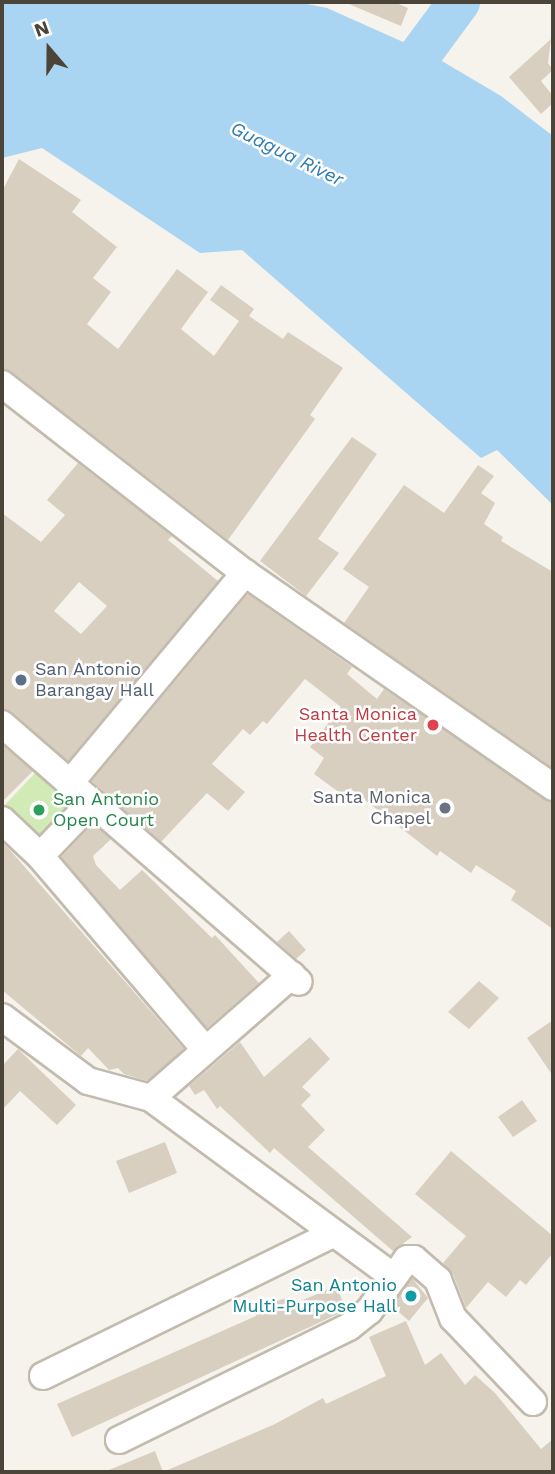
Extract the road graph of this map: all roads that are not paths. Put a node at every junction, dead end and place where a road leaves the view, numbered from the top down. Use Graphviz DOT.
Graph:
graph roads {
  1 [pos="2,384"];
  2 [pos="245,573"];
  3 [pos="2,724"];
  4 [pos="69,784"];
  5 [pos="553,787"];
  6 [pos="90,804"];
  7 [pos="2,820"];
  8 [pos="40,856"];
  9 [pos="2,1017"];
  10 [pos="204,1048"];
  11 [pos="151,1098"];
  12 [pos="333,1234"];
  13 [pos="391,1275"];
  14 [pos="43,1376"];
  15 [pos="533,1402"];
  16 [pos="118,1440"];
  1 -- 2 [label="street"];
  2 -- 4 [label="street"];
  2 -- 5 [label="street"];
  3 -- 4 [label="street"];
  4 -- 6 [label="street"];
  6 -- 8 [label="street"];
  6 -- 10 [label="street"];
  7 -- 8 [label="street"];
  8 -- 10 [label="street"];
  9 -- 11 [label="street"];
  10 -- 11 [label="street"];
  11 -- 12 [label="street"];
  12 -- 13 [label="street"];
  12 -- 14 [label="street"];
  13 -- 15 [label="street"];
  13 -- 16 [label="street"];
}
